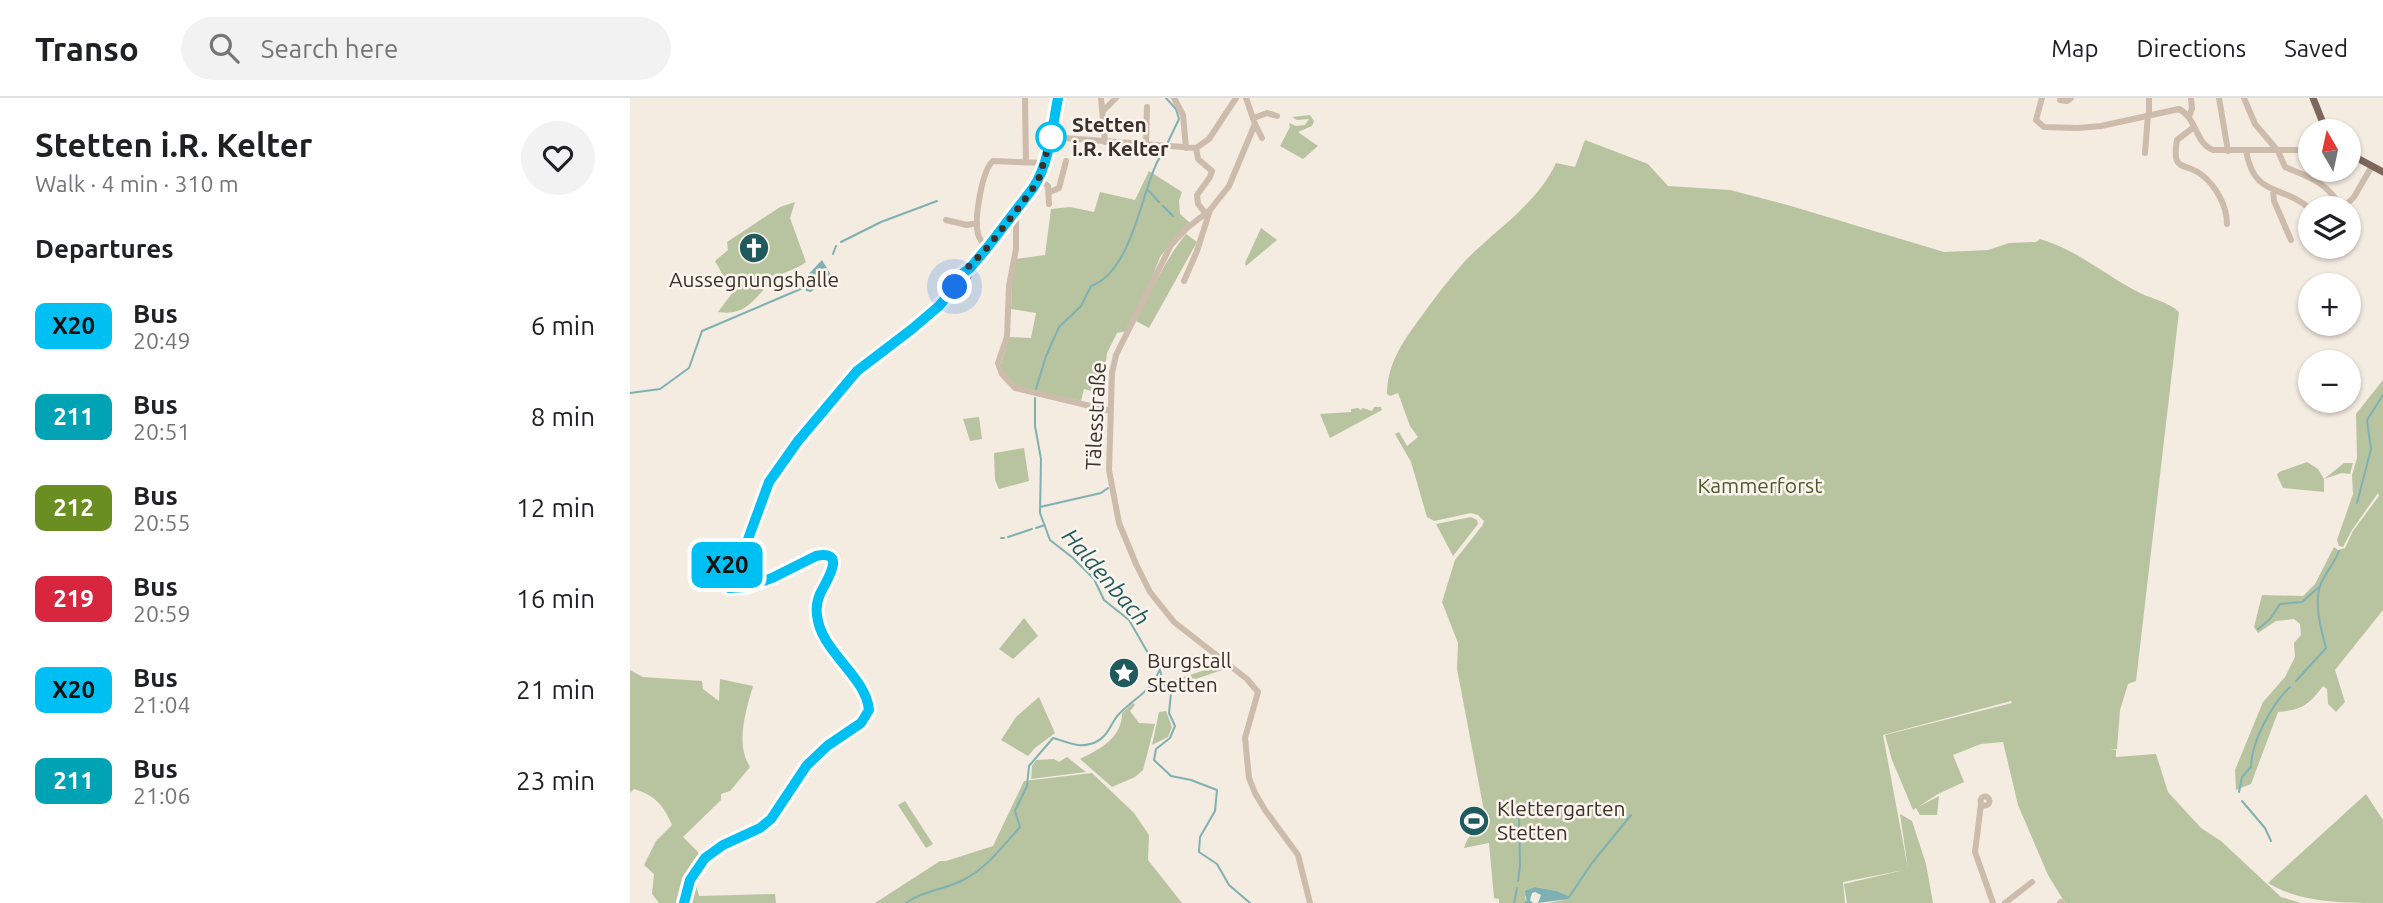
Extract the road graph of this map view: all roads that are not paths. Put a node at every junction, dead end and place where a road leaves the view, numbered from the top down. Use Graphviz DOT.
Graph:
graph roads {
  1 [pos="1025,98"];
  2 [pos="1058,98"];
  3 [pos="1101,98"];
  4 [pos="1116,98"];
  5 [pos="1174,98"];
  6 [pos="1236,98"];
  7 [pos="1246,98"];
  8 [pos="2042,98"];
  9 [pos="2071,98"];
  10 [pos="2149,98"];
  11 [pos="2191,98"];
  12 [pos="2219,98"];
  13 [pos="2244,98"];
  14 [pos="2314,98"];
  15 [pos="2060,100"];
  16 [pos="1147,107"];
  17 [pos="1103,111"];
  18 [pos="2148,115"];
  19 [pos="2189,116"];
  20 [pos="1277,117"];
  21 [pos="2322,119"];
  22 [pos="1254,121"];
  23 [pos="2194,127"];
  24 [pos="1051,137"];
  25 [pos="1262,138"];
  26 [pos="1105,142"];
  27 [pos="1146,145"];
  28 [pos="1185,148"];
  29 [pos="1196,148"];
  30 [pos="2298,150"];
  31 [pos="2228,151"];
  32 [pos="2246,151"];
  33 [pos="2278,151"];
  34 [pos="2145,153"];
  35 [pos="2361,160"];
  36 [pos="1066,161"];
  37 [pos="1026,163"];
  38 [pos="1044,163"];
  39 [pos="2372,166"];
  40 [pos="2383,172"];
  41 [pos="1039,178"];
  42 [pos="2273,189"];
  43 [pos="1050,192"];
  44 [pos="2334,196"];
  45 [pos="2355,196"];
  46 [pos="2298,200"];
  47 [pos="1048,204"];
  48 [pos="1208,212"];
  49 [pos="1014,214"];
  50 [pos="946,220"];
  51 [pos="977,223"];
  52 [pos="2227,224"];
  53 [pos="2291,240"];
  54 [pos="987,248"];
  55 [pos="1184,281"];
  56 [pos="1111,411"];
  57 [pos="1981,804"];
  58 [pos="2032,882"];
  59 [pos="684,903"];
  60 [pos="1310,903"];
  61 [pos="1993,903"];
  62 [pos="2005,903"];
  1 -- 37 [label="street"];
  2 -- 24 [label="main road"];
  3 -- 17 [label="street"];
  4 -- 17 [label="street"];
  5 -- 28 [label="street"];
  6 -- 29 [label="street"];
  7 -- 22 [label="street"];
  8 -- 18 [label="street"];
  9 -- 15 [label="street"];
  10 -- 18 [label="street"];
  11 -- 19 [label="street"];
  12 -- 31 [label="street"];
  13 -- 33 [label="street"];
  14 -- 21 [label="main road"];
  16 -- 27 [label="street"];
  17 -- 26 [label="street"];
  18 -- 19 [label="street"];
  18 -- 34 [label="street"];
  19 -- 23 [label="street"];
  20 -- 22 [label="street"];
  22 -- 25 [label="street"];
  22 -- 48 [label="street"];
  23 -- 31 [label="street"];
  23 -- 52 [label="street"];
  24 -- 26 [label="street"];
  24 -- 38 [label="main road"];
  26 -- 27 [label="street"];
  27 -- 28 [label="street"];
  28 -- 29 [label="street"];
  29 -- 48 [label="street"];
  30 -- 33 [label="street"];
  31 -- 32 [label="street"];
  32 -- 33 [label="street"];
  32 -- 42 [label="street"];
  33 -- 44 [label="street"];
  35 -- 39 [label="main road"];
  36 -- 43 [label="street"];
  37 -- 38 [label="street"];
  37 -- 51 [label="street"];
  38 -- 41 [label="main road"];
  39 -- 40 [label="main road"];
  39 -- 45 [label="street"];
  41 -- 43 [label="street"];
  41 -- 49 [label="main road"];
  42 -- 46 [label="street"];
  42 -- 53 [label="street"];
  43 -- 47 [label="street"];
  48 -- 55 [label="street"];
  48 -- 56 [label="street, Tälesstraße"];
  49 -- 54 [label="main road"];
  49 -- 56 [label="street"];
  50 -- 51 [label="street"];
  51 -- 54 [label="street"];
  54 -- 59 [label="main road"];
  56 -- 60 [label="street, Tälesstraße"];
  57 -- 61 [label="street"];
  58 -- 62 [label="street"];
}
